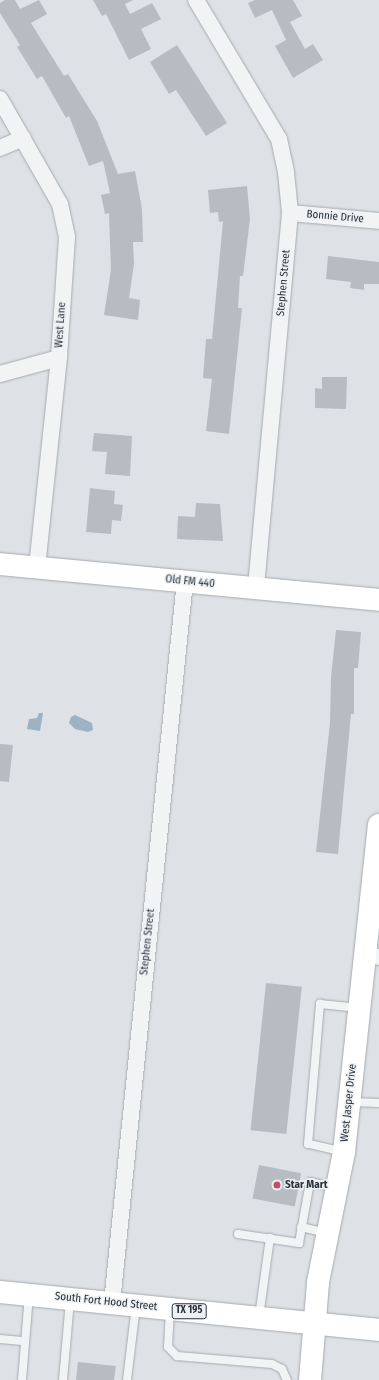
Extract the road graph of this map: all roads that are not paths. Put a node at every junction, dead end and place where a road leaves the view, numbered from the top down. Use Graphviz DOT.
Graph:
graph roads {
  1 [pos="196,0"];
  2 [pos="0,99"];
  3 [pos="23,138"];
  4 [pos="0,148"];
  5 [pos="290,213"];
  6 [pos="379,221"];
  7 [pos="59,358"];
  8 [pos="0,374"];
  9 [pos="0,564"];
  10 [pos="37,566"];
  11 [pos="185,581"];
  12 [pos="256,588"];
  13 [pos="379,600"];
  14 [pos="379,825"];
  15 [pos="372,956"];
  16 [pos="359,1008"];
  17 [pos="349,1102"];
  18 [pos="379,1103"];
  19 [pos="344,1152"];
  20 [pos="337,1189"];
  21 [pos="301,1227"];
  22 [pos="327,1233"];
  23 [pos="238,1234"];
  24 [pos="270,1238"];
  25 [pos="0,1292"];
  26 [pos="29,1295"];
  27 [pos="70,1299"];
  28 [pos="112,1303"];
  29 [pos="136,1306"];
  30 [pos="170,1309"];
  31 [pos="259,1318"];
  32 [pos="314,1323"];
  33 [pos="379,1330"];
  34 [pos="0,1339"];
  35 [pos="25,1341"];
  36 [pos="22,1380"];
  37 [pos="64,1380"];
  38 [pos="127,1380"];
  39 [pos="287,1380"];
  40 [pos="310,1380"];
  1 -- 5 [label="street, Stephen Street"];
  2 -- 3 [label="street, West Lane"];
  3 -- 4 [label="street"];
  3 -- 7 [label="street, West Lane"];
  5 -- 6 [label="street, Bonnie Drive"];
  5 -- 12 [label="street, Stephen Street"];
  7 -- 8 [label="street"];
  7 -- 10 [label="street, West Lane"];
  9 -- 10 [label="main road, Old FM 440"];
  10 -- 11 [label="main road, Old FM 440"];
  11 -- 12 [label="main road, Old FM 440"];
  11 -- 28 [label="street, Stephen Street"];
  12 -- 13 [label="main road, Old FM 440"];
  14 -- 15 [label="main road, West Jasper Drive"];
  15 -- 16 [label="main road, West Jasper Drive"];
  16 -- 17 [label="main road, West Jasper Drive"];
  16 -- 19 [label="lane"];
  17 -- 18 [label="lane"];
  17 -- 19 [label="main road, West Jasper Drive"];
  19 -- 20 [label="main road, West Jasper Drive"];
  20 -- 21 [label="lane"];
  20 -- 22 [label="main road, West Jasper Drive"];
  21 -- 22 [label="lane"];
  21 -- 24 [label="lane"];
  22 -- 32 [label="main road, West Jasper Drive"];
  23 -- 24 [label="lane"];
  24 -- 31 [label="lane"];
  25 -- 26 [label="main road, South Fort Hood Street / TX 195"];
  26 -- 27 [label="main road, South Fort Hood Street / TX 195"];
  26 -- 35 [label="lane"];
  27 -- 28 [label="main road, South Fort Hood Street / TX 195"];
  27 -- 37 [label="lane"];
  28 -- 29 [label="main road, South Fort Hood Street / TX 195"];
  29 -- 30 [label="main road, South Fort Hood Street / TX 195"];
  29 -- 38 [label="lane"];
  30 -- 31 [label="main road, South Fort Hood Street / TX 195"];
  30 -- 39 [label="lane"];
  31 -- 32 [label="main road, South Fort Hood Street / TX 195"];
  32 -- 33 [label="main road, South Fort Hood Street / TX 195"];
  32 -- 40 [label="main road, West Jasper Drive"];
  34 -- 35 [label="lane"];
  35 -- 36 [label="lane"];
}
